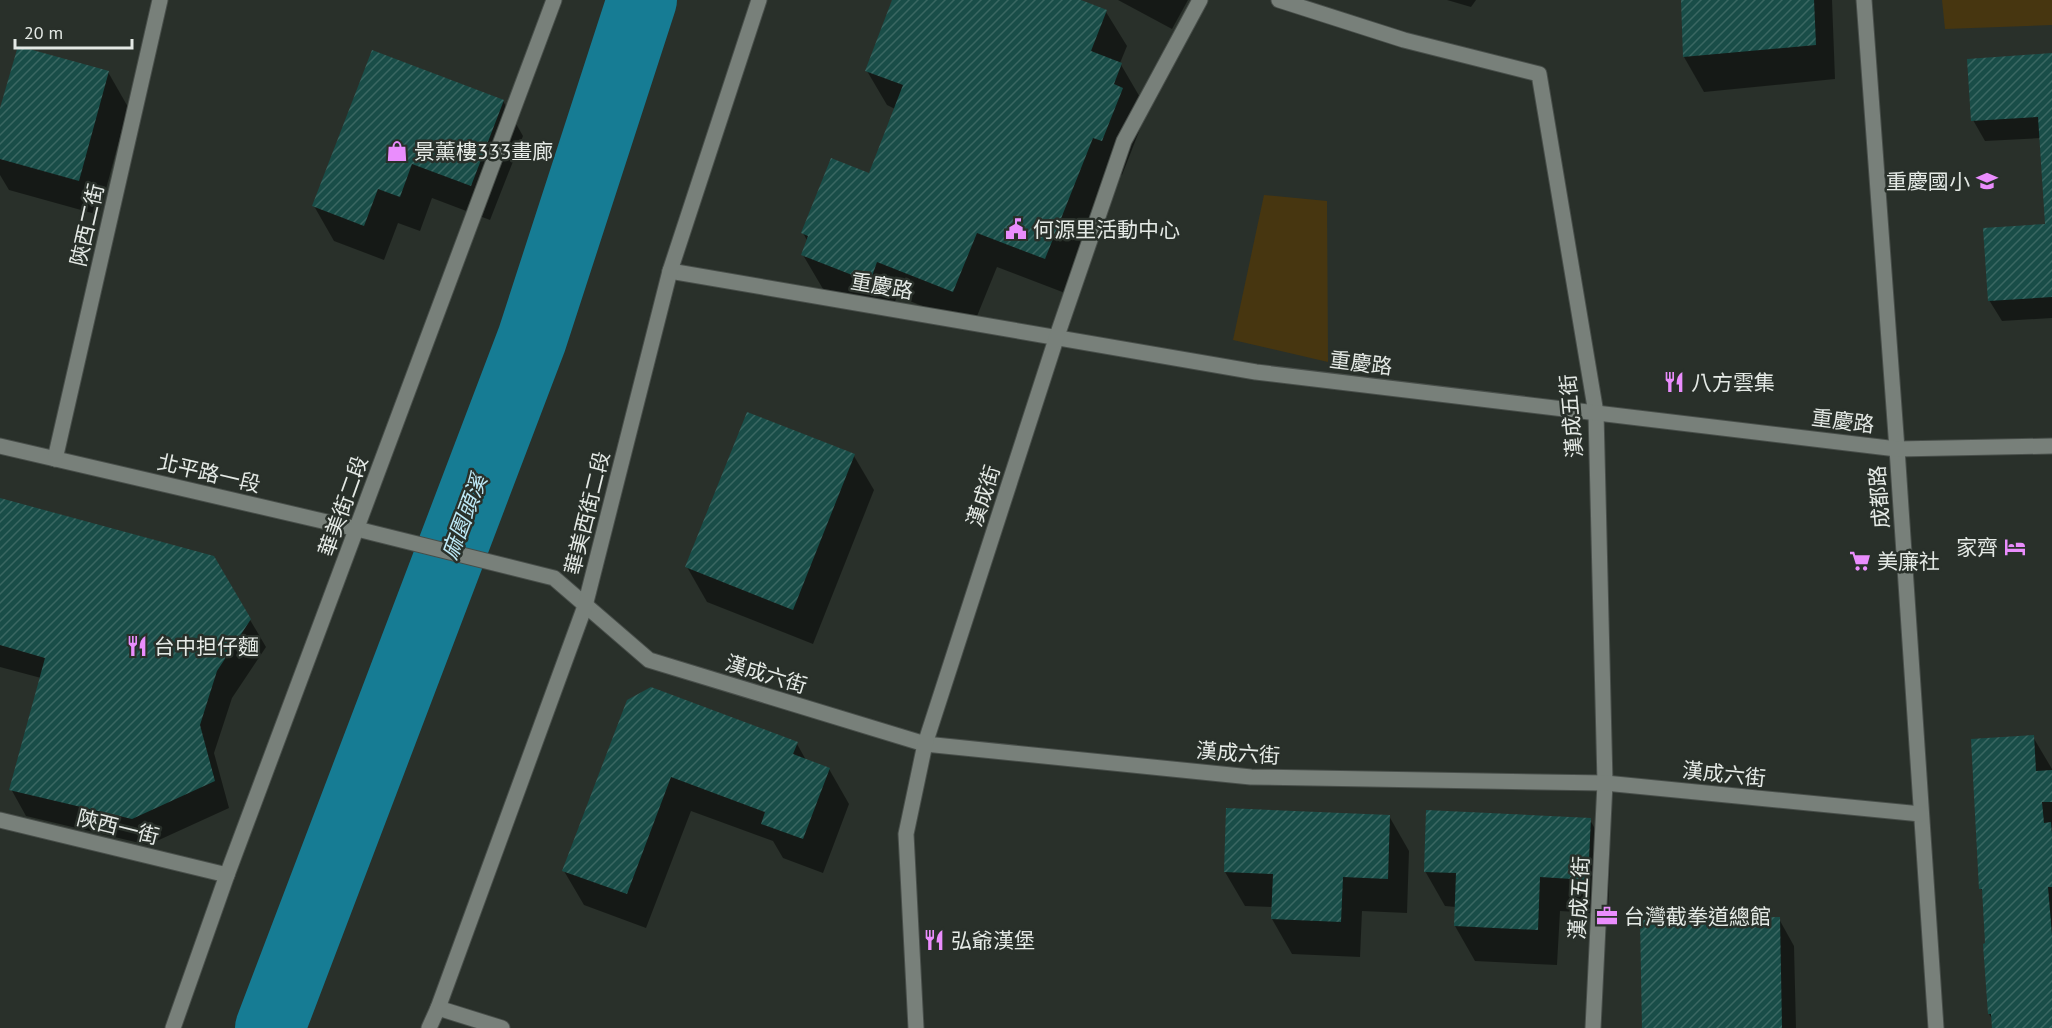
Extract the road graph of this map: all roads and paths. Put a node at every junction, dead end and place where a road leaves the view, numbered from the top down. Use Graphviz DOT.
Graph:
graph roads {
  1 [pos="160,0"];
  2 [pos="554,0"];
  3 [pos="759,0"];
  4 [pos="1200,0"];
  5 [pos="1279,0"];
  6 [pos="1864,0"];
  7 [pos="670,272"];
  8 [pos="1057,336"];
  9 [pos="1596,413"];
  10 [pos="0,446"];
  11 [pos="2052,446"];
  12 [pos="1897,448"];
  13 [pos="55,459"];
  14 [pos="357,529"];
  15 [pos="585,606"];
  16 [pos="925,744"];
  17 [pos="1605,783"];
  18 [pos="1921,814"];
  19 [pos="0,820"];
  20 [pos="227,875"];
  21 [pos="438,1008"];
  22 [pos="173,1028"];
  23 [pos="429,1028"];
  24 [pos="502,1028"];
  25 [pos="916,1028"];
  26 [pos="1593,1028"];
  27 [pos="1936,1028"];
  1 -- 13 [label="street, 陝西二街"];
  2 -- 14 [label="street, 華美街二段"];
  3 -- 7 [label="street, 華美西街二段"];
  4 -- 8 [label="street, 漢成街"];
  5 -- 9 [label="street, 漢成五街"];
  6 -- 12 [label="street, 成都路"];
  7 -- 8 [label="street, 重慶路"];
  7 -- 15 [label="street, 華美西街二段"];
  8 -- 9 [label="street, 重慶路"];
  8 -- 16 [label="street, 漢成街"];
  9 -- 12 [label="street, 重慶路"];
  9 -- 17 [label="street, 漢成五街"];
  10 -- 13 [label="street, 北平路一段"];
  11 -- 12 [label="street, 重慶路"];
  12 -- 18 [label="street, 成都路"];
  13 -- 14 [label="street, 北平路一段"];
  14 -- 15 [label="street, 北平路一段"];
  14 -- 20 [label="street, 華美街二段"];
  15 -- 16 [label="street, 漢成六街"];
  15 -- 21 [label="street, 華美西街二段"];
  16 -- 17 [label="street, 漢成六街"];
  16 -- 25 [label="street, 漢成街"];
  17 -- 18 [label="street, 漢成六街"];
  17 -- 26 [label="street, 漢成五街"];
  18 -- 27 [label="street, 成都路"];
  19 -- 20 [label="street, 陝西一街"];
  20 -- 22 [label="street, 華美街二段"];
  21 -- 23 [label="street, 華美西街二段"];
  21 -- 24 [label="street"];
}
